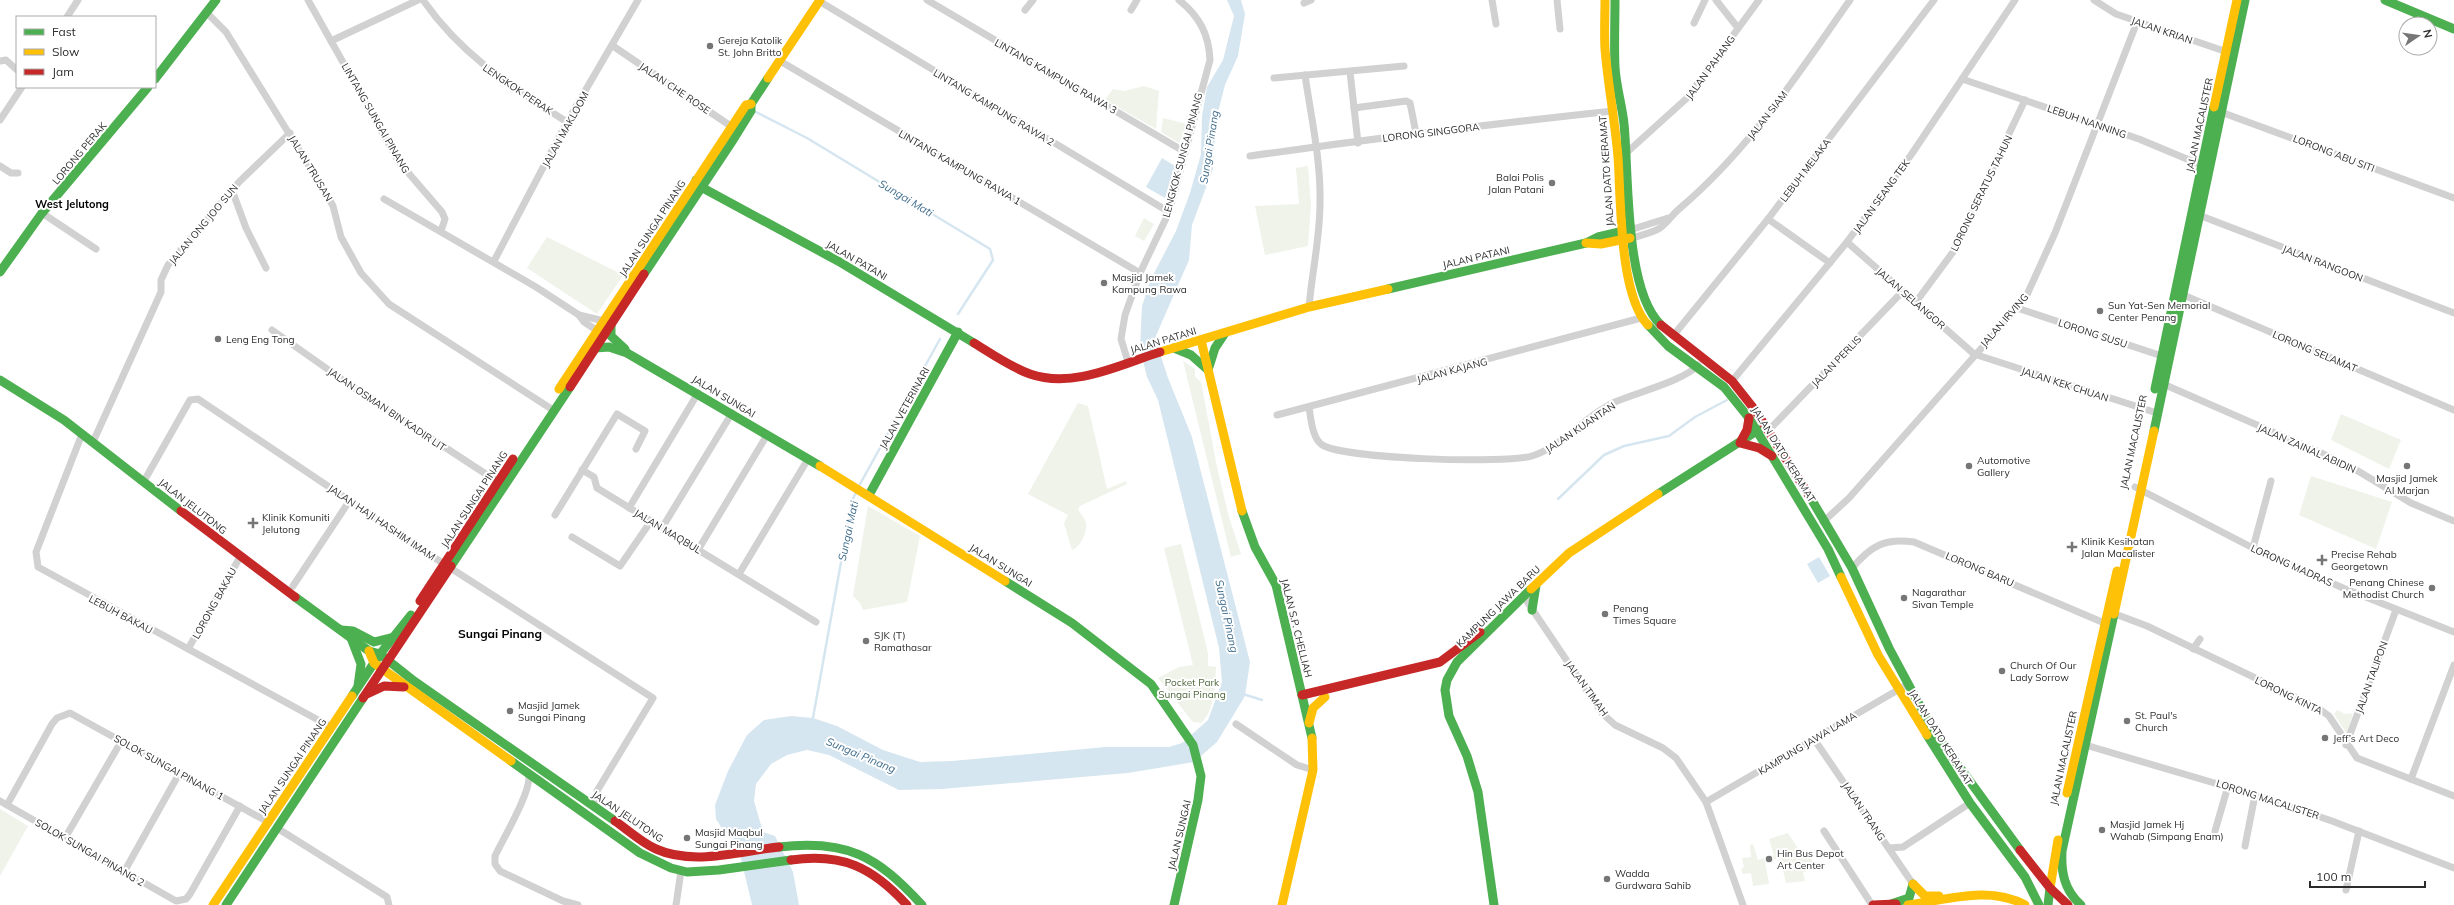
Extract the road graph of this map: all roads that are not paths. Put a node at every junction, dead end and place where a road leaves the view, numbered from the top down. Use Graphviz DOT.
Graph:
graph roads {
  1 [pos="78,0"];
  2 [pos="216,0"];
  3 [pos="308,0"];
  4 [pos="418,0"];
  5 [pos="423,0"];
  6 [pos="638,0"];
  7 [pos="927,0"];
  8 [pos="1033,0"];
  9 [pos="1137,0"];
  10 [pos="1179,0"];
  11 [pos="1311,0"];
  12 [pos="1492,0"];
  13 [pos="1557,0"];
  14 [pos="1605,0"];
  15 [pos="1615,0"];
  16 [pos="1705,0"];
  17 [pos="1716,0"];
  18 [pos="1759,0"];
  19 [pos="1850,0"];
  20 [pos="1934,0"];
  21 [pos="2015,0"];
  22 [pos="2094,0"];
  23 [pos="2237,0"];
  24 [pos="2245,0"];
  25 [pos="2385,0"];
  26 [pos="820,1"];
  27 [pos="1304,3"];
  28 [pos="2397,3"];
  29 [pos="1025,10"];
  30 [pos="1131,10"];
  31 [pos="207,13"];
  32 [pos="68,16"];
  33 [pos="2137,22"];
  34 [pos="1694,23"];
  35 [pos="1496,24"];
  36 [pos="1738,28"];
  37 [pos="1560,29"];
  38 [pos="2454,29"];
  39 [pos="331,41"];
  40 [pos="613,46"];
  41 [pos="2230,53"];
  42 [pos="0,61"];
  43 [pos="780,61"];
  44 [pos="1404,66"];
  45 [pos="16,69"];
  46 [pos="1350,72"];
  47 [pos="1306,75"];
  48 [pos="156,76"];
  49 [pos="1274,78"];
  50 [pos="1962,79"];
  51 [pos="21,88"];
  52 [pos="147,88"];
  53 [pos="1619,100"];
  54 [pos="2025,100"];
  55 [pos="1354,108"];
  56 [pos="1612,111"];
  57 [pos="2218,111"];
  58 [pos="0,120"];
  59 [pos="567,122"];
  60 [pos="2097,125"];
  61 [pos="735,129"];
  62 [pos="1416,132"];
  63 [pos="290,133"];
  64 [pos="1358,143"];
  65 [pos="1316,146"];
  66 [pos="1185,152"];
  67 [pos="1250,156"];
  68 [pos="1622,156"];
  69 [pos="0,166"];
  70 [pos="2206,166"];
  71 [pos="18,172"];
  72 [pos="700,183"];
  73 [pos="232,190"];
  74 [pos="2454,198"];
  75 [pos="384,199"];
  76 [pos="1169,212"];
  77 [pos="42,213"];
  78 [pos="2196,214"];
  79 [pos="1768,219"];
  80 [pos="441,231"];
  81 [pos="1631,234"];
  82 [pos="1622,236"];
  83 [pos="1847,242"];
  84 [pos="96,249"];
  85 [pos="494,261"];
  86 [pos="1830,263"];
  87 [pos="266,268"];
  88 [pos="0,272"];
  89 [pos="1140,274"];
  90 [pos="1903,291"];
  91 [pos="2179,294"];
  92 [pos="1916,302"];
  93 [pos="1308,307"];
  94 [pos="2017,308"];
  95 [pos="2454,313"];
  96 [pos="579,315"];
  97 [pos="1641,318"];
  98 [pos="607,323"];
  99 [pos="272,330"];
  100 [pos="598,331"];
  101 [pos="958,332"];
  102 [pos="1225,333"];
  103 [pos="1673,336"];
  104 [pos="1201,340"];
  105 [pos="595,348"];
  106 [pos="1174,348"];
  107 [pos="628,353"];
  108 [pos="1974,354"];
  109 [pos="2165,357"];
  110 [pos="1131,361"];
  111 [pos="1699,363"];
  112 [pos="1208,370"];
  113 [pos="0,380"];
  114 [pos="1732,381"];
  115 [pos="2160,385"];
  116 [pos="698,393"];
  117 [pos="551,408"];
  118 [pos="1309,408"];
  119 [pos="2454,410"];
  120 [pos="2154,412"];
  121 [pos="732,414"];
  122 [pos="1277,415"];
  123 [pos="1749,418"];
  124 [pos="1764,429"];
  125 [pos="82,434"];
  126 [pos="767,435"];
  127 [pos="93,442"];
  128 [pos="1740,443"];
  129 [pos="636,449"];
  130 [pos="808,459"];
  131 [pos="1776,459"];
  132 [pos="582,470"];
  133 [pos="144,481"];
  134 [pos="2271,481"];
  135 [pos="501,484"];
  136 [pos="2138,489"];
  137 [pos="866,494"];
  138 [pos="350,500"];
  139 [pos="629,508"];
  140 [pos="555,515"];
  141 [pos="1825,520"];
  142 [pos="651,521"];
  143 [pos="2454,521"];
  144 [pos="1815,526"];
  145 [pos="662,528"];
  146 [pos="572,537"];
  147 [pos="2253,548"];
  148 [pos="698,550"];
  149 [pos="240,557"];
  150 [pos="448,566"];
  151 [pos="1852,568"];
  152 [pos="738,574"];
  153 [pos="1536,585"];
  154 [pos="293,586"];
  155 [pos="1524,597"];
  156 [pos="1532,610"];
  157 [pos="2396,610"];
  158 [pos="2110,613"];
  159 [pos="816,622"];
  160 [pos="2107,624"];
  161 [pos="340,630"];
  162 [pos="1489,630"];
  163 [pos="2454,632"];
  164 [pos="394,637"];
  165 [pos="351,638"];
  166 [pos="2200,639"];
  167 [pos="188,649"];
  168 [pos="2193,649"];
  169 [pos="369,651"];
  170 [pos="380,654"];
  171 [pos="388,660"];
  172 [pos="374,663"];
  173 [pos="2454,665"];
  174 [pos="382,669"];
  175 [pos="1297,674"];
  176 [pos="1402,680"];
  177 [pos="1908,684"];
  178 [pos="358,686"];
  179 [pos="407,688"];
  180 [pos="1898,690"];
  181 [pos="366,694"];
  182 [pos="1324,694"];
  183 [pos="1303,698"];
  184 [pos="1236,724"];
  185 [pos="1309,725"];
  186 [pos="331,727"];
  187 [pos="1814,739"];
  188 [pos="122,740"];
  189 [pos="2081,744"];
  190 [pos="2346,745"];
  191 [pos="1313,770"];
  192 [pos="180,772"];
  193 [pos="529,775"];
  194 [pos="2411,779"];
  195 [pos="2228,786"];
  196 [pos="597,791"];
  197 [pos="2255,794"];
  198 [pos="579,796"];
  199 [pos="2454,796"];
  200 [pos="1706,802"];
  201 [pos="3,803"];
  202 [pos="1970,803"];
  203 [pos="240,806"];
  204 [pos="596,808"];
  205 [pos="268,822"];
  206 [pos="277,828"];
  207 [pos="1824,831"];
  208 [pos="2215,831"];
  209 [pos="2359,831"];
  210 [pos="65,838"];
  211 [pos="2245,846"];
  212 [pos="1903,847"];
  213 [pos="1889,848"];
  214 [pos="1899,861"];
  215 [pos="2454,868"];
  216 [pos="682,871"];
  217 [pos="124,872"];
  218 [pos="1913,884"];
  219 [pos="2050,888"];
  220 [pos="2346,890"];
  221 [pos="1954,897"];
  222 [pos="563,903"];
  223 [pos="1895,904"];
  224 [pos="213,905"];
  225 [pos="226,905"];
  226 [pos="389,905"];
  227 [pos="578,905"];
  228 [pos="676,905"];
  229 [pos="907,905"];
  230 [pos="922,905"];
  231 [pos="1174,905"];
  232 [pos="1282,905"];
  233 [pos="1494,905"];
  234 [pos="1743,905"];
  235 [pos="1872,905"];
  236 [pos="1913,905"];
  237 [pos="2025,905"];
  238 [pos="2039,905"];
  239 [pos="2048,905"];
  240 [pos="2068,905"];
  241 [pos="2081,905"];
  1 -- 32 [label="street"];
  2 -- 31 [label="main road"];
  3 -- 39 [label="street, LINTANG SUNGAI PINANG"];
  4 -- 39 [label="street"];
  5 -- 59 [label="street, LENGKOK PERAK"];
  6 -- 40 [label="street, JALAN MAKLOOM"];
  7 -- 66 [label="street, LINTANG KAMPUNG RAWA 3"];
  8 -- 29 [label="street"];
  9 -- 30 [label="street"];
  10 -- 66 [label="street, LENGKOK SUNGAI PINANG"];
  11 -- 27 [label="street"];
  12 -- 35 [label="street"];
  13 -- 37 [label="street"];
  14 -- 56 [label="main road, JALAN DATO KERAMAT"];
  15 -- 53 [label="main road, JALAN DATO KERAMAT"];
  16 -- 34 [label="street"];
  17 -- 36 [label="street"];
  18 -- 36 [label="street, JALAN PAHANG"];
  19 -- 81 [label="street, JALAN SIAM"];
  20 -- 79 [label="street, LEBUH MELAKA"];
  21 -- 50 [label="street, JALAN SEANG TEK"];
  22 -- 33 [label="street, JALAN KRIAN"];
  23 -- 41 [label="main road, JALAN MACALISTER"];
  24 -- 41 [label="main road, JALAN MACALISTER"];
  25 -- 28 [label="main road"];
  26 -- 43 [label="main road, JALAN SUNGAI PINANG"];
  26 -- 76 [label="street, LINTANG KAMPUNG RAWA 2"];
  28 -- 38 [label="main road"];
  31 -- 48 [label="main road"];
  31 -- 63 [label="street, JALAN TRUSAN"];
  33 -- 41 [label="street, JALAN KRIAN"];
  33 -- 60 [label="street, JALAN IRVING"];
  36 -- 68 [label="street, JALAN PAHANG"];
  39 -- 80 [label="street, LINTANG SUNGAI PINANG"];
  40 -- 59 [label="street, JALAN MAKLOOM"];
  40 -- 61 [label="street, JALAN CHE ROSE"];
  41 -- 57 [label="main road, JALAN MACALISTER"];
  42 -- 45 [label="street"];
  43 -- 61 [label="main road, JALAN SUNGAI PINANG"];
  43 -- 89 [label="street, LINTANG KAMPUNG RAWA 1"];
  44 -- 46 [label="street"];
  46 -- 47 [label="street"];
  46 -- 55 [label="street"];
  47 -- 49 [label="street"];
  47 -- 65 [label="street"];
  50 -- 54 [label="street, LEBUH NANNING"];
  50 -- 83 [label="street, JALAN SEANG TEK"];
  51 -- 58 [label="street"];
  52 -- 77 [label="main road, LORONG PERAK"];
  53 -- 56 [label="street"];
  53 -- 68 [label="main road, JALAN DATO KERAMAT"];
  54 -- 60 [label="street, LEBUH NANNING"];
  54 -- 92 [label="street, LORONG SERATUS TAHUN"];
  55 -- 62 [label="street"];
  55 -- 64 [label="street"];
  56 -- 62 [label="street, LORONG SINGGORA"];
  56 -- 68 [label="main road, JALAN DATO KERAMAT"];
  57 -- 70 [label="main road, JALAN MACALISTER"];
  57 -- 74 [label="street, LORONG ABU SITI"];
  59 -- 85 [label="street, JALAN MAKLOOM"];
  60 -- 70 [label="street, LEBUH NANNING"];
  60 -- 94 [label="street, JALAN IRVING"];
  61 -- 72 [label="main road, JALAN SUNGAI PINANG"];
  62 -- 64 [label="street, LORONG SINGGORA"];
  63 -- 73 [label="street, JALAN ONG JOO SUN"];
  63 -- 117 [label="street, JALAN TRUSAN"];
  64 -- 65 [label="street, LORONG SINGGORA"];
  65 -- 67 [label="street, LORONG SINGGORA"];
  65 -- 93 [label="street"];
  66 -- 76 [label="street, LENGKOK SUNGAI PINANG"];
  68 -- 81 [label="main road, JALAN DATO KERAMAT"];
  68 -- 82 [label="main road, JALAN DATO KERAMAT"];
  69 -- 71 [label="street"];
  70 -- 78 [label="main road, JALAN MACALISTER"];
  72 -- 98 [label="main road, JALAN SUNGAI PINANG"];
  72 -- 101 [label="main road, JALAN PATANI"];
  73 -- 87 [label="street"];
  73 -- 127 [label="street, JALAN ONG JOO SUN"];
  75 -- 80 [label="street"];
  76 -- 89 [label="street, LENGKOK SUNGAI PINANG"];
  77 -- 84 [label="street"];
  77 -- 88 [label="main road, LORONG PERAK"];
  78 -- 91 [label="main road, JALAN MACALISTER"];
  78 -- 95 [label="street, JALAN RANGOON"];
  79 -- 86 [label="street"];
  79 -- 103 [label="street, LEBUH MELAKA"];
  80 -- 85 [label="street"];
  81 -- 82 [label="main road, JALAN PATANI"];
  81 -- 103 [label="main road, JALAN DATO KERAMAT"];
  82 -- 93 [label="main road, JALAN PATANI"];
  82 -- 97 [label="main road, JALAN DATO KERAMAT"];
  83 -- 86 [label="street, JALAN SEANG TEK"];
  83 -- 90 [label="street, JALAN SELANGOR"];
  85 -- 96 [label="street"];
  86 -- 114 [label="street, JALAN SEANG TEK"];
  89 -- 110 [label="street, LENGKOK SUNGAI PINANG"];
  90 -- 92 [label="street, JALAN SELANGOR"];
  90 -- 124 [label="street, JALAN PERLIS"];
  91 -- 109 [label="main road, JALAN MACALISTER"];
  91 -- 119 [label="street, LORONG SELAMAT"];
  92 -- 108 [label="street, JALAN SELANGOR"];
  93 -- 102 [label="main road, JALAN PATANI"];
  94 -- 108 [label="street, JALAN IRVING"];
  94 -- 109 [label="street, LORONG SUSU"];
  96 -- 98 [label="street"];
  96 -- 100 [label="street"];
  97 -- 111 [label="main road, JALAN DATO KERAMAT"];
  97 -- 118 [label="street, JALAN KAJANG"];
  98 -- 100 [label="main road, JALAN SUNGAI PINANG"];
  98 -- 105 [label="main road, JALAN SUNGAI PINANG"];
  98 -- 107 [label="main road, JALAN SUNGAI"];
  99 -- 135 [label="street, JALAN OSMAN BIN KADIR LIT"];
  100 -- 117 [label="main road, JALAN SUNGAI PINANG"];
  101 -- 110 [label="main road, JALAN PATANI"];
  101 -- 137 [label="main road, JALAN VETERINARI"];
  102 -- 104 [label="main road, JALAN PATANI"];
  102 -- 112 [label="main road"];
  103 -- 111 [label="main road, JALAN DATO KERAMAT"];
  104 -- 106 [label="main road, JALAN PATANI"];
  104 -- 112 [label="main road, JALAN S.P. CHELLIAH"];
  105 -- 107 [label="main road, JALAN SUNGAI"];
  105 -- 117 [label="main road, JALAN SUNGAI PINANG"];
  106 -- 110 [label="main road, JALAN PATANI"];
  106 -- 112 [label="main road"];
  107 -- 116 [label="main road, JALAN SUNGAI"];
  108 -- 120 [label="street, JALAN KEK CHUAN"];
  108 -- 141 [label="street, JALAN IRVING"];
  109 -- 115 [label="main road, JALAN MACALISTER"];
  111 -- 114 [label="main road, JALAN DATO KERAMAT"];
  111 -- 118 [label="street, JALAN KUANTAN"];
  111 -- 123 [label="main road, JALAN DATO KERAMAT"];
  112 -- 175 [label="main road, JALAN S.P. CHELLIAH"];
  113 -- 125 [label="main road, JALAN JELUTONG"];
  114 -- 124 [label="main road, JALAN DATO KERAMAT"];
  115 -- 120 [label="main road, JALAN MACALISTER"];
  115 -- 143 [label="street, JALAN ZAINAL ABIDIN"];
  116 -- 121 [label="main road, JALAN SUNGAI"];
  116 -- 139 [label="street"];
  117 -- 135 [label="main road, JALAN SUNGAI PINANG"];
  118 -- 122 [label="street, JALAN KAJANG"];
  120 -- 136 [label="main road, JALAN MACALISTER"];
  121 -- 126 [label="main road, JALAN SUNGAI"];
  121 -- 145 [label="street"];
  123 -- 124 [label="main road, JALAN DATO KERAMAT"];
  123 -- 128 [label="main road"];
  124 -- 128 [label="main road, KAMPUNG JAWA BARU"];
  124 -- 131 [label="main road, JALAN DATO KERAMAT"];
  124 -- 141 [label="main road, JALAN DATO KERAMAT"];
  125 -- 127 [label="main road, JALAN JELUTONG"];
  125 -- 167 [label="street, LEBUH BAKAU"];
  126 -- 130 [label="main road, JALAN SUNGAI"];
  126 -- 148 [label="street"];
  127 -- 133 [label="main road, JALAN JELUTONG"];
  128 -- 131 [label="main road"];
  128 -- 153 [label="main road, KAMPUNG JAWA BARU"];
  129 -- 132 [label="street"];
  130 -- 137 [label="main road, JALAN SUNGAI"];
  130 -- 152 [label="street"];
  131 -- 144 [label="main road, JALAN DATO KERAMAT"];
  132 -- 139 [label="street, JALAN MAQBUL"];
  132 -- 140 [label="street"];
  133 -- 138 [label="street, JALAN HAJI HASHIM IMAM"];
  133 -- 149 [label="main road, JALAN JELUTONG"];
  134 -- 147 [label="street"];
  135 -- 150 [label="main road, JALAN SUNGAI PINANG"];
  136 -- 147 [label="street, LORONG MADRAS"];
  136 -- 158 [label="main road, JALAN MACALISTER"];
  137 -- 231 [label="main road, JALAN SUNGAI"];
  138 -- 150 [label="street, JALAN HAJI HASHIM IMAM"];
  138 -- 154 [label="street"];
  139 -- 142 [label="street, JALAN MAQBUL"];
  141 -- 144 [label="street, JALAN IRVING"];
  141 -- 151 [label="main road, JALAN DATO KERAMAT"];
  142 -- 145 [label="street, JALAN MAQBUL"];
  142 -- 146 [label="street"];
  144 -- 180 [label="main road, JALAN DATO KERAMAT"];
  145 -- 148 [label="street, JALAN MAQBUL"];
  147 -- 157 [label="street, LORONG MADRAS"];
  148 -- 152 [label="street, JALAN MAQBUL"];
  149 -- 161 [label="main road, JALAN JELUTONG"];
  149 -- 167 [label="street, LORONG BAKAU"];
  150 -- 164 [label="main road, JALAN SUNGAI PINANG"];
  150 -- 171 [label="main road, JALAN SUNGAI PINANG"];
  150 -- 196 [label="street, JALAN HAJI HASHIM IMAM"];
  151 -- 160 [label="street, LORONG BARU"];
  151 -- 177 [label="main road, JALAN DATO KERAMAT"];
  152 -- 159 [label="street, JALAN MAQBUL"];
  153 -- 155 [label="main road, KAMPUNG JAWA BARU"];
  153 -- 156 [label="main road"];
  155 -- 156 [label="street, JALAN TIMAH"];
  155 -- 162 [label="main road, KAMPUNG JAWA BARU"];
  156 -- 200 [label="street, JALAN TIMAH"];
  157 -- 163 [label="street, LORONG MADRAS"];
  157 -- 190 [label="street, JALAN TALIPON"];
  158 -- 160 [label="main road, JALAN MACALISTER"];
  158 -- 168 [label="street, LORONG KINTA"];
  160 -- 189 [label="main road, JALAN MACALISTER"];
  161 -- 164 [label="main road"];
  161 -- 165 [label="main road, JALAN JELUTONG"];
  162 -- 182 [label="main road"];
  162 -- 233 [label="main road, KAMPUNG JAWA BARU"];
  164 -- 170 [label="main road, JALAN SUNGAI PINANG"];
  165 -- 169 [label="main road, JALAN JELUTONG"];
  165 -- 178 [label="main road"];
  166 -- 168 [label="street"];
  167 -- 186 [label="street, LEBUH BAKAU"];
  168 -- 190 [label="street, LORONG KINTA"];
  169 -- 170 [label="main road, JALAN JELUTONG"];
  169 -- 172 [label="main road"];
  170 -- 171 [label="main road, JALAN JELUTONG"];
  170 -- 172 [label="main road, JALAN SUNGAI PINANG"];
  171 -- 174 [label="main road, JALAN SUNGAI PINANG"];
  171 -- 198 [label="main road, JALAN JELUTONG"];
  172 -- 174 [label="main road"];
  172 -- 178 [label="main road, JALAN SUNGAI PINANG"];
  173 -- 194 [label="street"];
  174 -- 179 [label="main road"];
  174 -- 181 [label="main road, JALAN SUNGAI PINANG"];
  175 -- 182 [label="main road"];
  175 -- 183 [label="main road, JALAN S.P. CHELLIAH"];
  176 -- 182 [label="main road"];
  177 -- 180 [label="street, KAMPUNG JAWA LAMA"];
  177 -- 219 [label="main road, JALAN DATO KERAMAT"];
  178 -- 186 [label="main road, JALAN SUNGAI PINANG"];
  179 -- 181 [label="main road"];
  179 -- 193 [label="main road"];
  180 -- 187 [label="street, KAMPUNG JAWA LAMA"];
  180 -- 202 [label="main road, JALAN DATO KERAMAT"];
  181 -- 206 [label="main road, JALAN SUNGAI PINANG"];
  182 -- 183 [label="main road"];
  182 -- 185 [label="main road"];
  183 -- 185 [label="main road, JALAN S.P. CHELLIAH"];
  184 -- 191 [label="street"];
  185 -- 191 [label="main road, JALAN S.P. CHELLIAH"];
  186 -- 205 [label="main road, JALAN SUNGAI PINANG"];
  187 -- 200 [label="street, KAMPUNG JAWA LAMA"];
  187 -- 213 [label="street, JALAN TRANG"];
  188 -- 192 [label="street, SOLOK SUNGAI PINANG 1"];
  188 -- 201 [label="street, SOLOK SUNGAI PINANG 1"];
  188 -- 210 [label="street"];
  189 -- 195 [label="street, LORONG MACALISTER"];
  189 -- 219 [label="main road, JALAN MACALISTER"];
  189 -- 241 [label="main road, JALAN MACALISTER"];
  190 -- 194 [label="street, LORONG KINTA"];
  191 -- 232 [label="main road, JALAN S.P. CHELLIAH"];
  192 -- 203 [label="street, SOLOK SUNGAI PINANG 1"];
  192 -- 217 [label="street"];
  193 -- 216 [label="main road"];
  193 -- 222 [label="street"];
  194 -- 199 [label="street, LORONG KINTA"];
  195 -- 197 [label="street, LORONG MACALISTER"];
  195 -- 208 [label="street"];
  196 -- 198 [label="street"];
  196 -- 204 [label="street"];
  197 -- 209 [label="street, LORONG MACALISTER"];
  197 -- 211 [label="street"];
  198 -- 204 [label="main road, JALAN JELUTONG"];
  200 -- 234 [label="street, JALAN TIMAH"];
  201 -- 210 [label="street, SOLOK SUNGAI PINANG 2"];
  202 -- 212 [label="street"];
  202 -- 238 [label="main road, JALAN DATO KERAMAT"];
  203 -- 205 [label="street, SOLOK SUNGAI PINANG 1"];
  203 -- 217 [label="street, SOLOK SUNGAI PINANG 2"];
  204 -- 230 [label="main road, JALAN JELUTONG"];
  205 -- 224 [label="main road, JALAN SUNGAI PINANG"];
  206 -- 225 [label="main road, JALAN SUNGAI PINANG"];
  206 -- 226 [label="street"];
  207 -- 235 [label="street"];
  209 -- 215 [label="street, LORONG MACALISTER"];
  209 -- 220 [label="street"];
  210 -- 217 [label="street, SOLOK SUNGAI PINANG 2"];
  212 -- 213 [label="street"];
  212 -- 214 [label="street"];
  213 -- 214 [label="street, JALAN TRANG"];
  214 -- 218 [label="street, JALAN TRANG"];
  216 -- 228 [label="street"];
  216 -- 229 [label="main road"];
  218 -- 221 [label="main road"];
  218 -- 223 [label="main road"];
  219 -- 239 [label="main road, JALAN MACALISTER"];
  219 -- 240 [label="main road, JALAN DATO KERAMAT"];
  221 -- 236 [label="main road"];
  221 -- 237 [label="main road"];
  222 -- 227 [label="street"];
  223 -- 235 [label="main road"];
}
